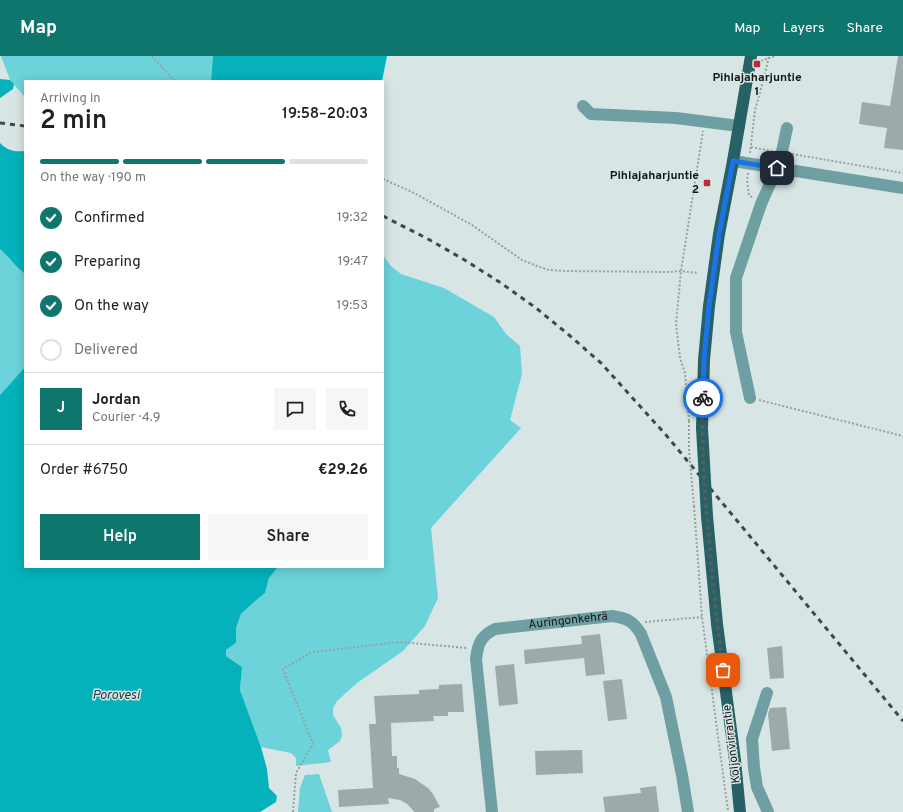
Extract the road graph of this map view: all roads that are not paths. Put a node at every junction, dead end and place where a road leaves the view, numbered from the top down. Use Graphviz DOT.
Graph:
graph roads {
  1 [pos="754,60"];
  2 [pos="583,106"];
  3 [pos="739,126"];
  4 [pos="787,128"];
  5 [pos="733,161"];
  6 [pos="777,168"];
  7 [pos="903,188"];
  8 [pos="750,398"];
  9 [pos="767,693"];
  10 [pos="492,812"];
  11 [pos="688,812"];
  12 [pos="740,812"];
  13 [pos="768,812"];
  1 -- 3 [label="main road, Koljonvirrantie"];
  2 -- 3 [label="street"];
  3 -- 5 [label="main road, Koljonvirrantie"];
  4 -- 6 [label="street"];
  5 -- 6 [label="street"];
  5 -- 12 [label="main road, Koljonvirrantie, bridge"];
  6 -- 7 [label="street"];
  6 -- 8 [label="street"];
  9 -- 13 [label="street"];
  10 -- 11 [label="street, Auringonkehrä"];
}
